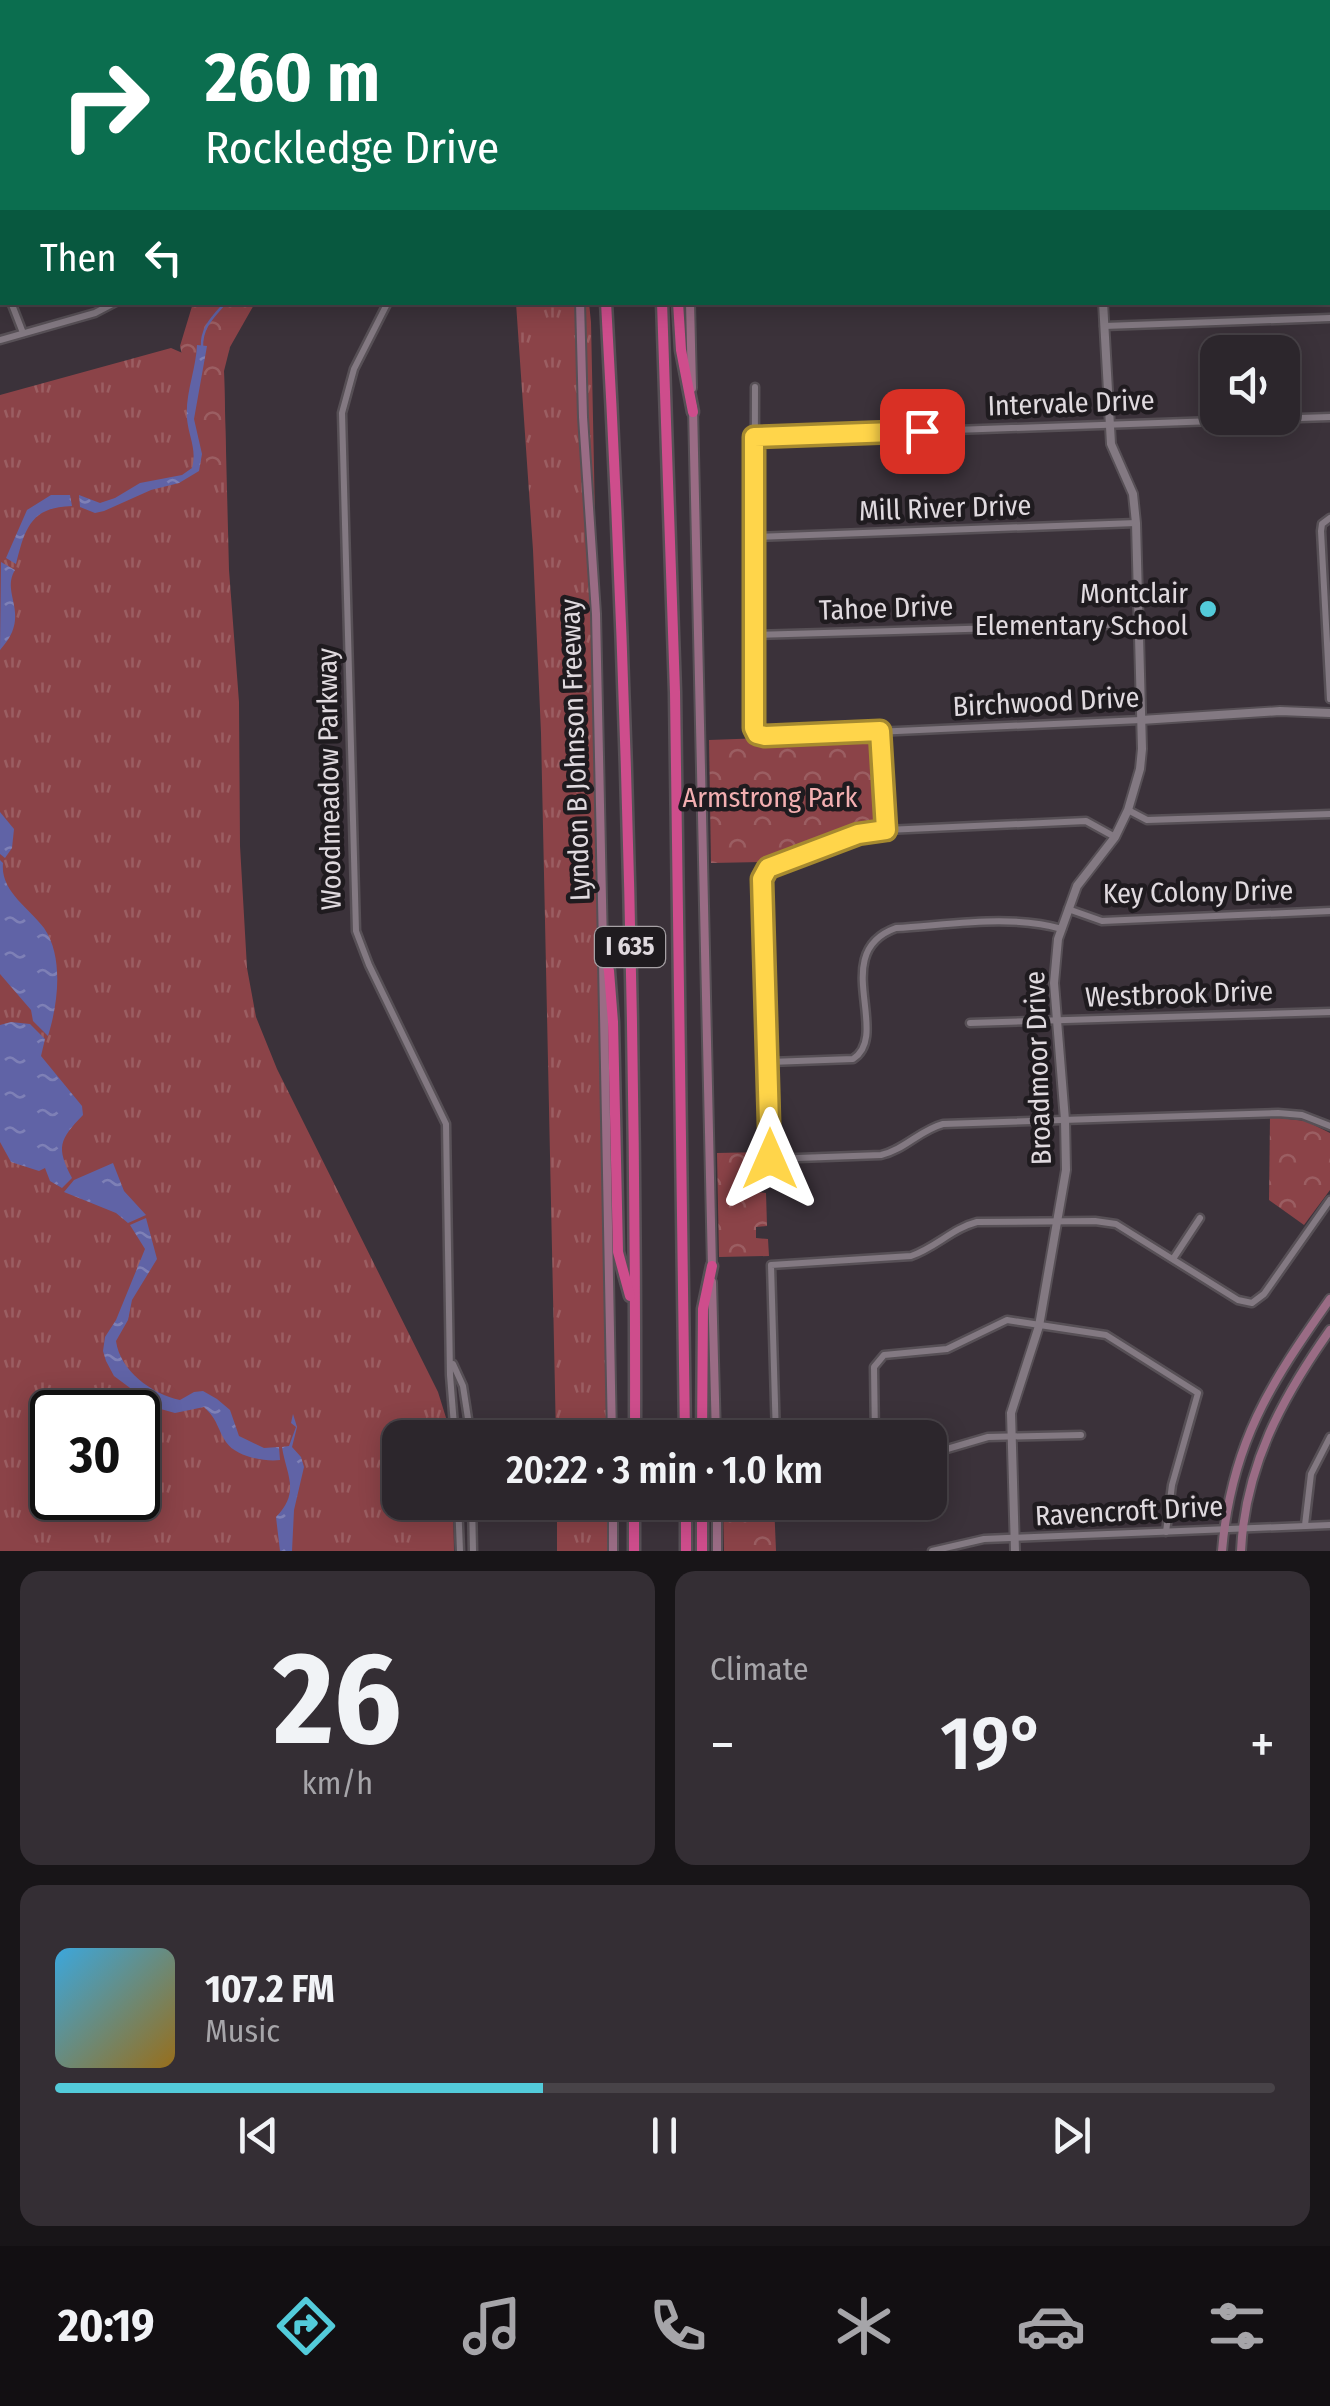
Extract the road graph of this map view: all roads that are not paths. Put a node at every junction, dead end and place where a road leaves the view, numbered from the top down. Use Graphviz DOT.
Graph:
graph roads {
  1 [pos="12,305"];
  2 [pos="110,305"];
  3 [pos="386,305"];
  4 [pos="580,305"];
  5 [pos="606,305"];
  6 [pos="662,305"];
  7 [pos="678,305"];
  8 [pos="690,305"];
  9 [pos="1103,305"];
  10 [pos="1330,318"];
  11 [pos="1104,326"];
  12 [pos="24,333"];
  13 [pos="0,340"];
  14 [pos="755,387"];
  15 [pos="693,412"];
  16 [pos="1330,418"];
  17 [pos="1109,424"];
  18 [pos="754,437"];
  19 [pos="1330,518"];
  20 [pos="1136,523"];
  21 [pos="756,537"];
  22 [pos="1140,624"];
  23 [pos="754,635"];
  24 [pos="1330,699"];
  25 [pos="1330,713"];
  26 [pos="1141,720"];
  27 [pos="880,731"];
  28 [pos="1128,810"];
  29 [pos="1330,814"];
  30 [pos="886,830"];
  31 [pos="1115,837"];
  32 [pos="1068,909"];
  33 [pos="1330,911"];
  34 [pos="1062,929"];
  35 [pos="603,944"];
  36 [pos="1330,1012"];
  37 [pos="1058,1021"];
  38 [pos="970,1022"];
  39 [pos="768,1062"];
  40 [pos="1066,1120"];
  41 [pos="1330,1126"];
  42 [pos="1330,1200"];
  43 [pos="1200,1218"];
  44 [pos="1056,1220"];
  45 [pos="1173,1259"];
  46 [pos="712,1266"];
  47 [pos="1330,1299"];
  48 [pos="634,1311"];
  49 [pos="1040,1326"];
  50 [pos="1330,1330"];
  51 [pos="452,1363"];
  52 [pos="454,1420"];
  53 [pos="468,1420"];
  54 [pos="612,1420"];
  55 [pos="634,1420"];
  56 [pos="685,1420"];
  57 [pos="702,1420"];
  58 [pos="716,1420"];
  59 [pos="775,1420"];
  60 [pos="875,1420"];
  61 [pos="1082,1435"];
  62 [pos="1010,1436"];
  63 [pos="1330,1436"];
  64 [pos="947,1449"];
  65 [pos="459,1520"];
  66 [pos="472,1520"];
  67 [pos="613,1520"];
  68 [pos="634,1520"];
  69 [pos="686,1520"];
  70 [pos="702,1520"];
  71 [pos="717,1520"];
  72 [pos="1330,1524"];
  73 [pos="1305,1525"];
  74 [pos="1242,1528"];
  75 [pos="1223,1531"];
  76 [pos="1166,1532"];
  77 [pos="1015,1539"];
  78 [pos="460,1551"];
  79 [pos="473,1551"];
  80 [pos="614,1551"];
  81 [pos="634,1551"];
  82 [pos="686,1551"];
  83 [pos="702,1551"];
  84 [pos="717,1551"];
  85 [pos="932,1551"];
  86 [pos="1015,1551"];
  87 [pos="1222,1551"];
  88 [pos="1241,1551"];
  1 -- 12 [label="street"];
  2 -- 12 [label="street"];
  3 -- 51 [label="street, Woodmeadow Parkway"];
  4 -- 35 [label="main road, Lyndon B Johnson Freeway"];
  5 -- 48 [label="highway, Lyndon B Johnson Freeway / I 635"];
  6 -- 56 [label="highway, I 635"];
  7 -- 15 [label="highway"];
  8 -- 15 [label="main road"];
  9 -- 11 [label="street, Broadmoor Drive"];
  10 -- 11 [label="street"];
  11 -- 17 [label="street, Broadmoor Drive"];
  12 -- 13 [label="street"];
  14 -- 18 [label="street"];
  15 -- 46 [label="main road"];
  16 -- 17 [label="street, Intervale Drive"];
  17 -- 18 [label="street, Intervale Drive"];
  17 -- 20 [label="street, Broadmoor Drive"];
  18 -- 21 [label="street"];
  19 -- 24 [label="street"];
  20 -- 21 [label="street, Mill River Drive"];
  20 -- 22 [label="street, Broadmoor Drive"];
  21 -- 23 [label="street"];
  22 -- 23 [label="street, Tahoe Drive"];
  22 -- 26 [label="street, Broadmoor Drive"];
  23 -- 27 [label="street, Birchwood Drive"];
  25 -- 26 [label="street, Birchwood Drive"];
  26 -- 27 [label="street, Birchwood Drive"];
  26 -- 28 [label="street, Broadmoor Drive"];
  27 -- 30 [label="street"];
  28 -- 29 [label="street"];
  28 -- 31 [label="street, Broadmoor Drive"];
  30 -- 31 [label="street"];
  30 -- 39 [label="street"];
  31 -- 32 [label="street, Broadmoor Drive"];
  32 -- 33 [label="street, Key Colony Drive"];
  32 -- 34 [label="street, Broadmoor Drive"];
  34 -- 37 [label="street, Broadmoor Drive"];
  34 -- 39 [label="street"];
  35 -- 48 [label="highway"];
  35 -- 54 [label="main road, Lyndon B Johnson Freeway"];
  36 -- 37 [label="street, Westbrook Drive"];
  37 -- 38 [label="street, Westbrook Drive"];
  37 -- 40 [label="street, Broadmoor Drive"];
  39 -- 40 [label="street"];
  40 -- 41 [label="street"];
  40 -- 44 [label="street, Broadmoor Drive"];
  42 -- 45 [label="street"];
  43 -- 45 [label="street"];
  44 -- 45 [label="street"];
  44 -- 49 [label="street, Broadmoor Drive"];
  44 -- 59 [label="street"];
  46 -- 57 [label="highway"];
  46 -- 58 [label="main road"];
  47 -- 75 [label="main road"];
  48 -- 55 [label="highway, Lyndon B Johnson Freeway / I 635"];
  49 -- 60 [label="street"];
  49 -- 62 [label="street, Broadmoor Drive"];
  49 -- 76 [label="street"];
  50 -- 74 [label="main road"];
  51 -- 52 [label="street, Woodmeadow Parkway"];
  51 -- 53 [label="street, Woodmeadow Parkway"];
  61 -- 62 [label="street"];
  62 -- 64 [label="street"];
  62 -- 77 [label="street, Broadmoor Drive"];
  63 -- 73 [label="street"];
  65 -- 78 [label="street"];
  66 -- 79 [label="street"];
  67 -- 80 [label="main road"];
  68 -- 81 [label="highway"];
  69 -- 82 [label="highway"];
  70 -- 83 [label="highway"];
  71 -- 84 [label="main road"];
  72 -- 73 [label="street, Ravencroft Drive"];
  73 -- 74 [label="street, Ravencroft Drive"];
  74 -- 75 [label="street, Ravencroft Drive"];
  74 -- 88 [label="main road"];
  75 -- 76 [label="street, Ravencroft Drive"];
  75 -- 87 [label="main road"];
  76 -- 77 [label="street, Ravencroft Drive"];
  77 -- 85 [label="street, Ravencroft Drive"];
  77 -- 86 [label="street, Broadmoor Drive"];
}
